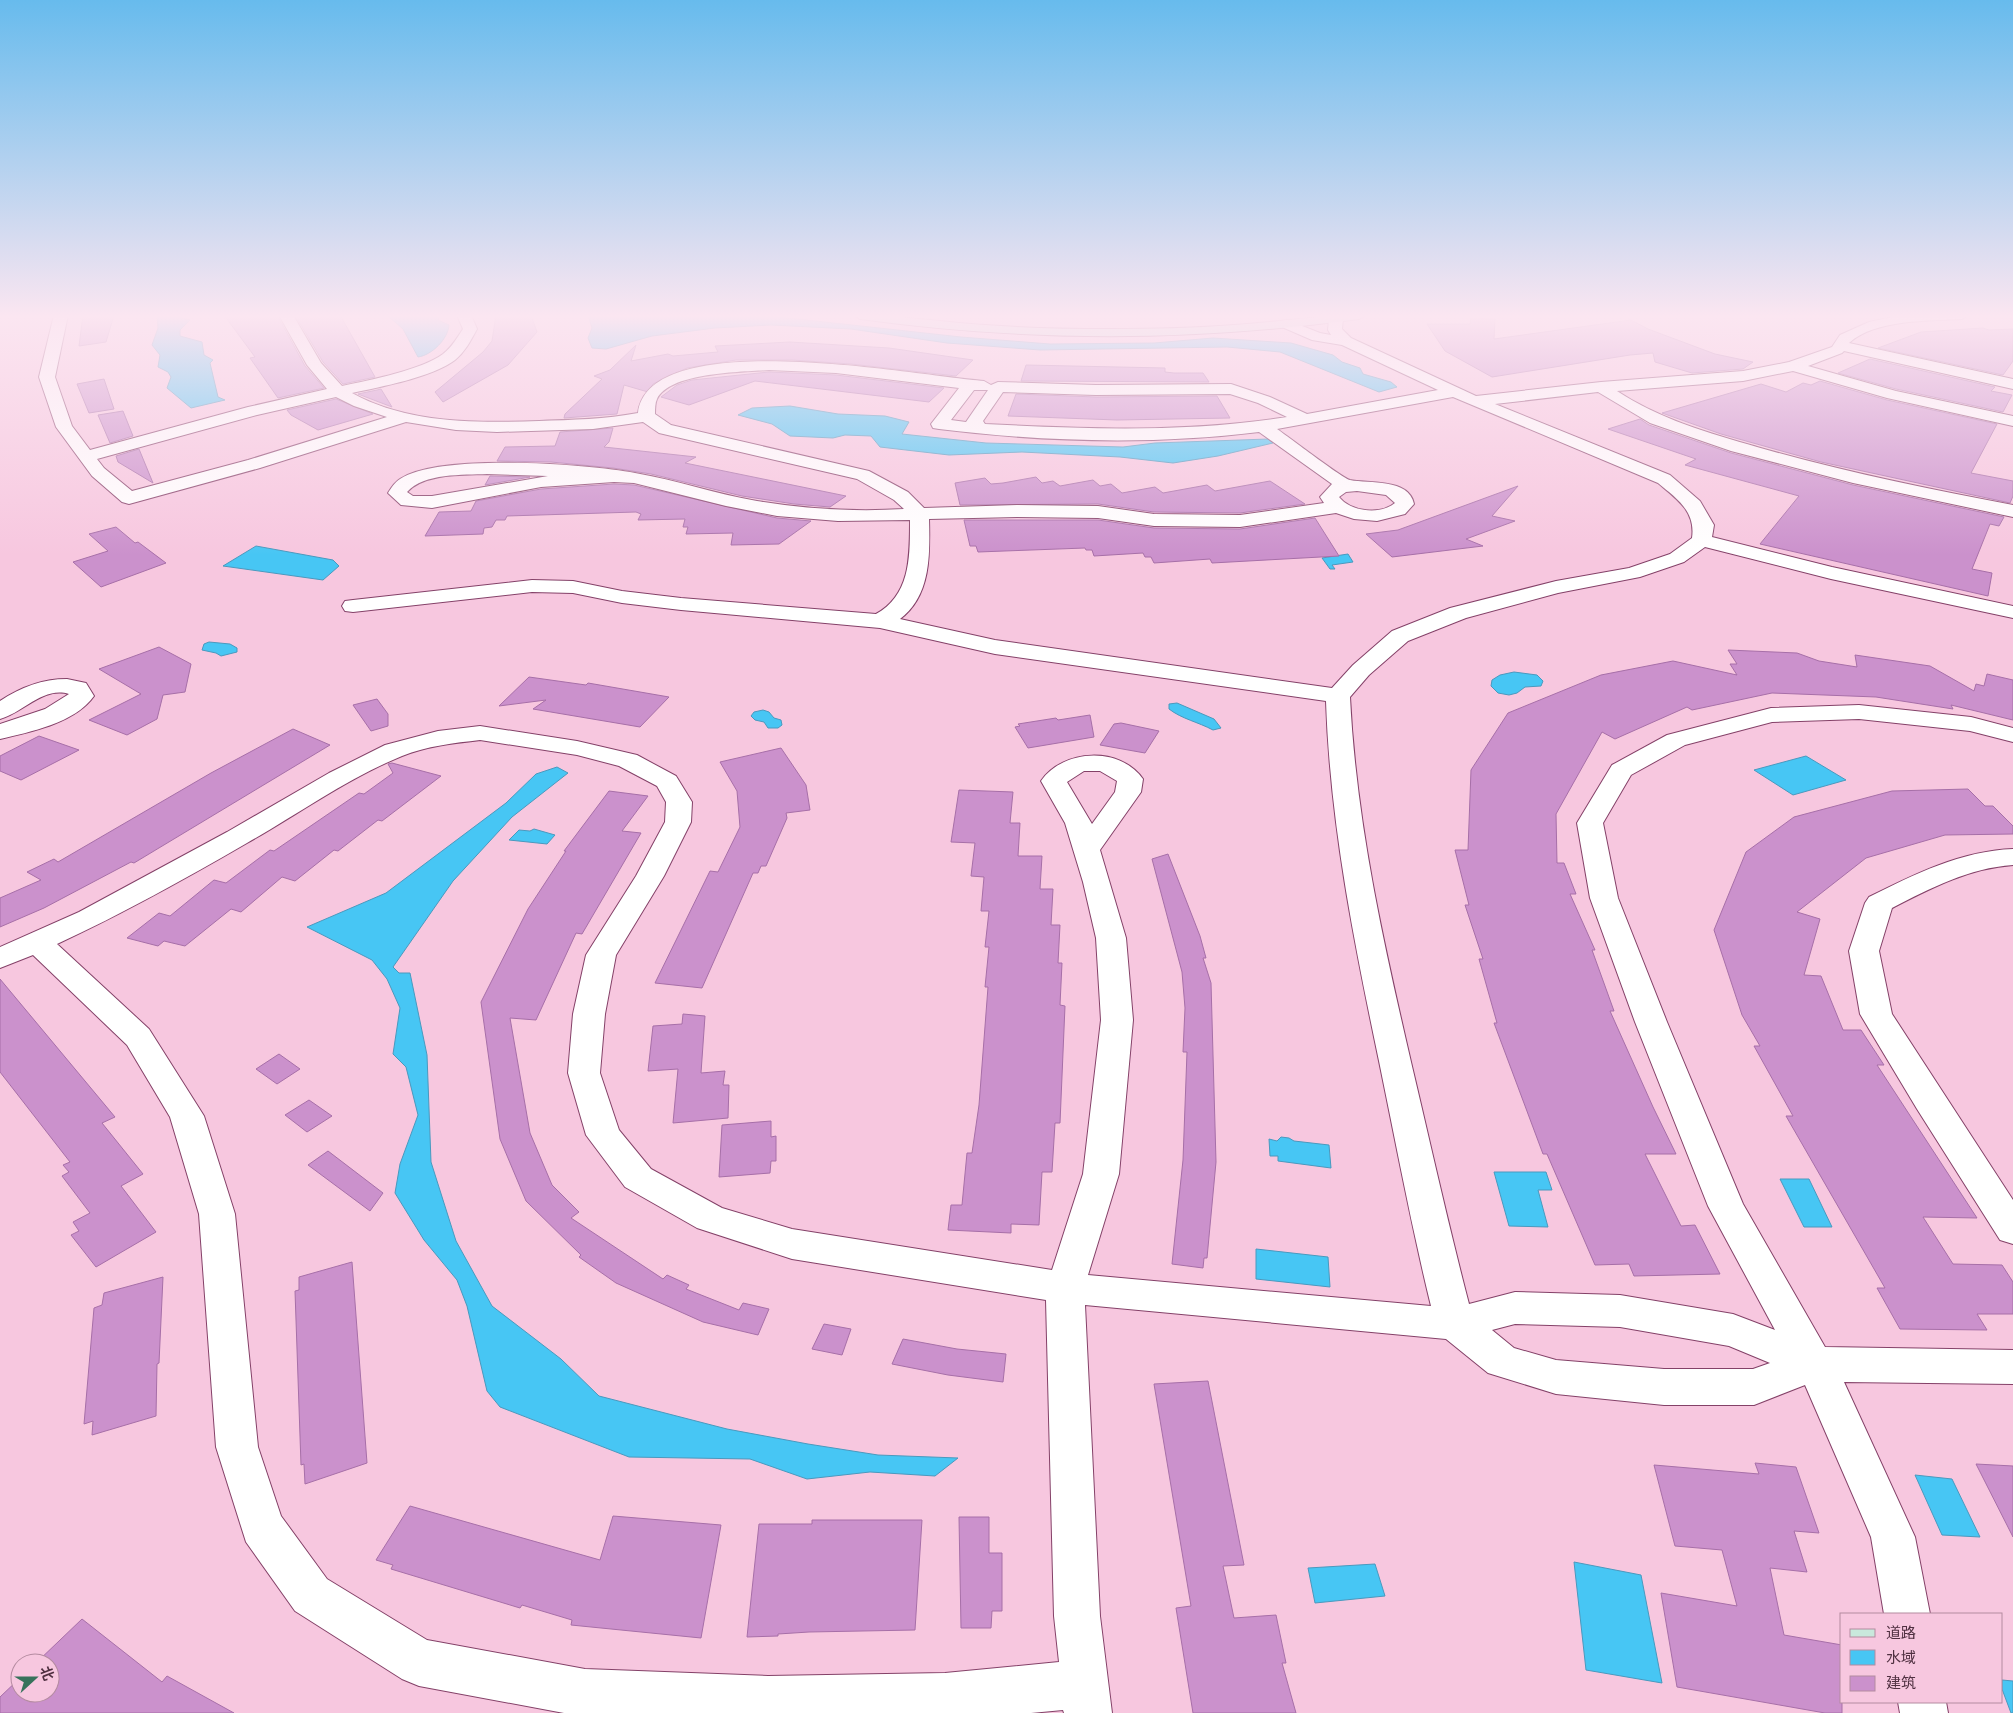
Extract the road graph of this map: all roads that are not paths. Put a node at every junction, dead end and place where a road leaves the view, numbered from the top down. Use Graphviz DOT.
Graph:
graph roads {
  1 [pos="53,395"];
  2 [pos="320,395"];
  3 [pos="344,395"];
  4 [pos="651,395"];
  5 [pos="962,395"];
  6 [pos="992,395"];
  7 [pos="1249,395"];
  8 [pos="1438,395"];
  9 [pos="1461,395"];
  10 [pos="1529,395"];
  11 [pos="1611,395"];
  12 [pos="1889,395"];
  13 [pos="1474,401"];
  14 [pos="646,416"];
  15 [pos="402,418"];
  16 [pos="1304,419"];
  17 [pos="2013,421"];
  18 [pos="1262,426"];
  19 [pos="980,429"];
  20 [pos="86,456"];
  21 [pos="616,476"];
  22 [pos="1346,486"];
  23 [pos="1338,507"];
  24 [pos="2013,511"];
  25 [pos="919,514"];
  26 [pos="1702,540"];
  27 [pos="353,606"];
  28 [pos="2013,612"];
  29 [pos="880,621"];
  30 [pos="1338,696"];
  31 [pos="0,712"];
  32 [pos="0,732"];
  33 [pos="2013,735"];
  34 [pos="1087,849"];
  35 [pos="2013,857"];
  36 [pos="18,950"];
  37 [pos="2013,1230"];
  38 [pos="1065,1288"];
  39 [pos="1455,1324"];
  40 [pos="1814,1364"];
  41 [pos="2013,1367"];
  42 [pos="1907,1613"];
  43 [pos="1086,1699"];
  1 -- 20 [label="street"];
  2 -- 20 [label="street"];
  3 -- 15 [label="street"];
  4 -- 14 [label="street"];
  5 -- 19 [label="street"];
  6 -- 19 [label="street"];
  7 -- 16 [label="street"];
  8 -- 16 [label="street"];
  9 -- 13 [label="street"];
  10 -- 13 [label="street"];
  11 -- 24 [label="street"];
  12 -- 17 [label="street"];
  13 -- 26 [label="street"];
  14 -- 15 [label="street"];
  14 -- 25 [label="street"];
  15 -- 20 [label="street"];
  16 -- 18 [label="street"];
  18 -- 19 [label="street"];
  18 -- 22 [label="street"];
  21 -- 21 [label="street"];
  21 -- 25 [label="street"];
  22 -- 23 [label="street"];
  22 -- 23 [label="street"];
  23 -- 25 [label="street"];
  25 -- 29 [label="street"];
  26 -- 28 [label="street"];
  26 -- 30 [label="street"];
  27 -- 29 [label="street"];
  29 -- 30 [label="street"];
  30 -- 39 [label="street"];
  31 -- 32 [label="street"];
  33 -- 40 [label="street"];
  34 -- 38 [label="street"];
  35 -- 37 [label="street"];
  36 -- 38 [label="street"];
  36 -- 43 [label="street"];
  38 -- 39 [label="street"];
  38 -- 43 [label="street"];
  39 -- 40 [label="street"];
  39 -- 40 [label="street"];
  40 -- 41 [label="street"];
  40 -- 42 [label="street"];
}
